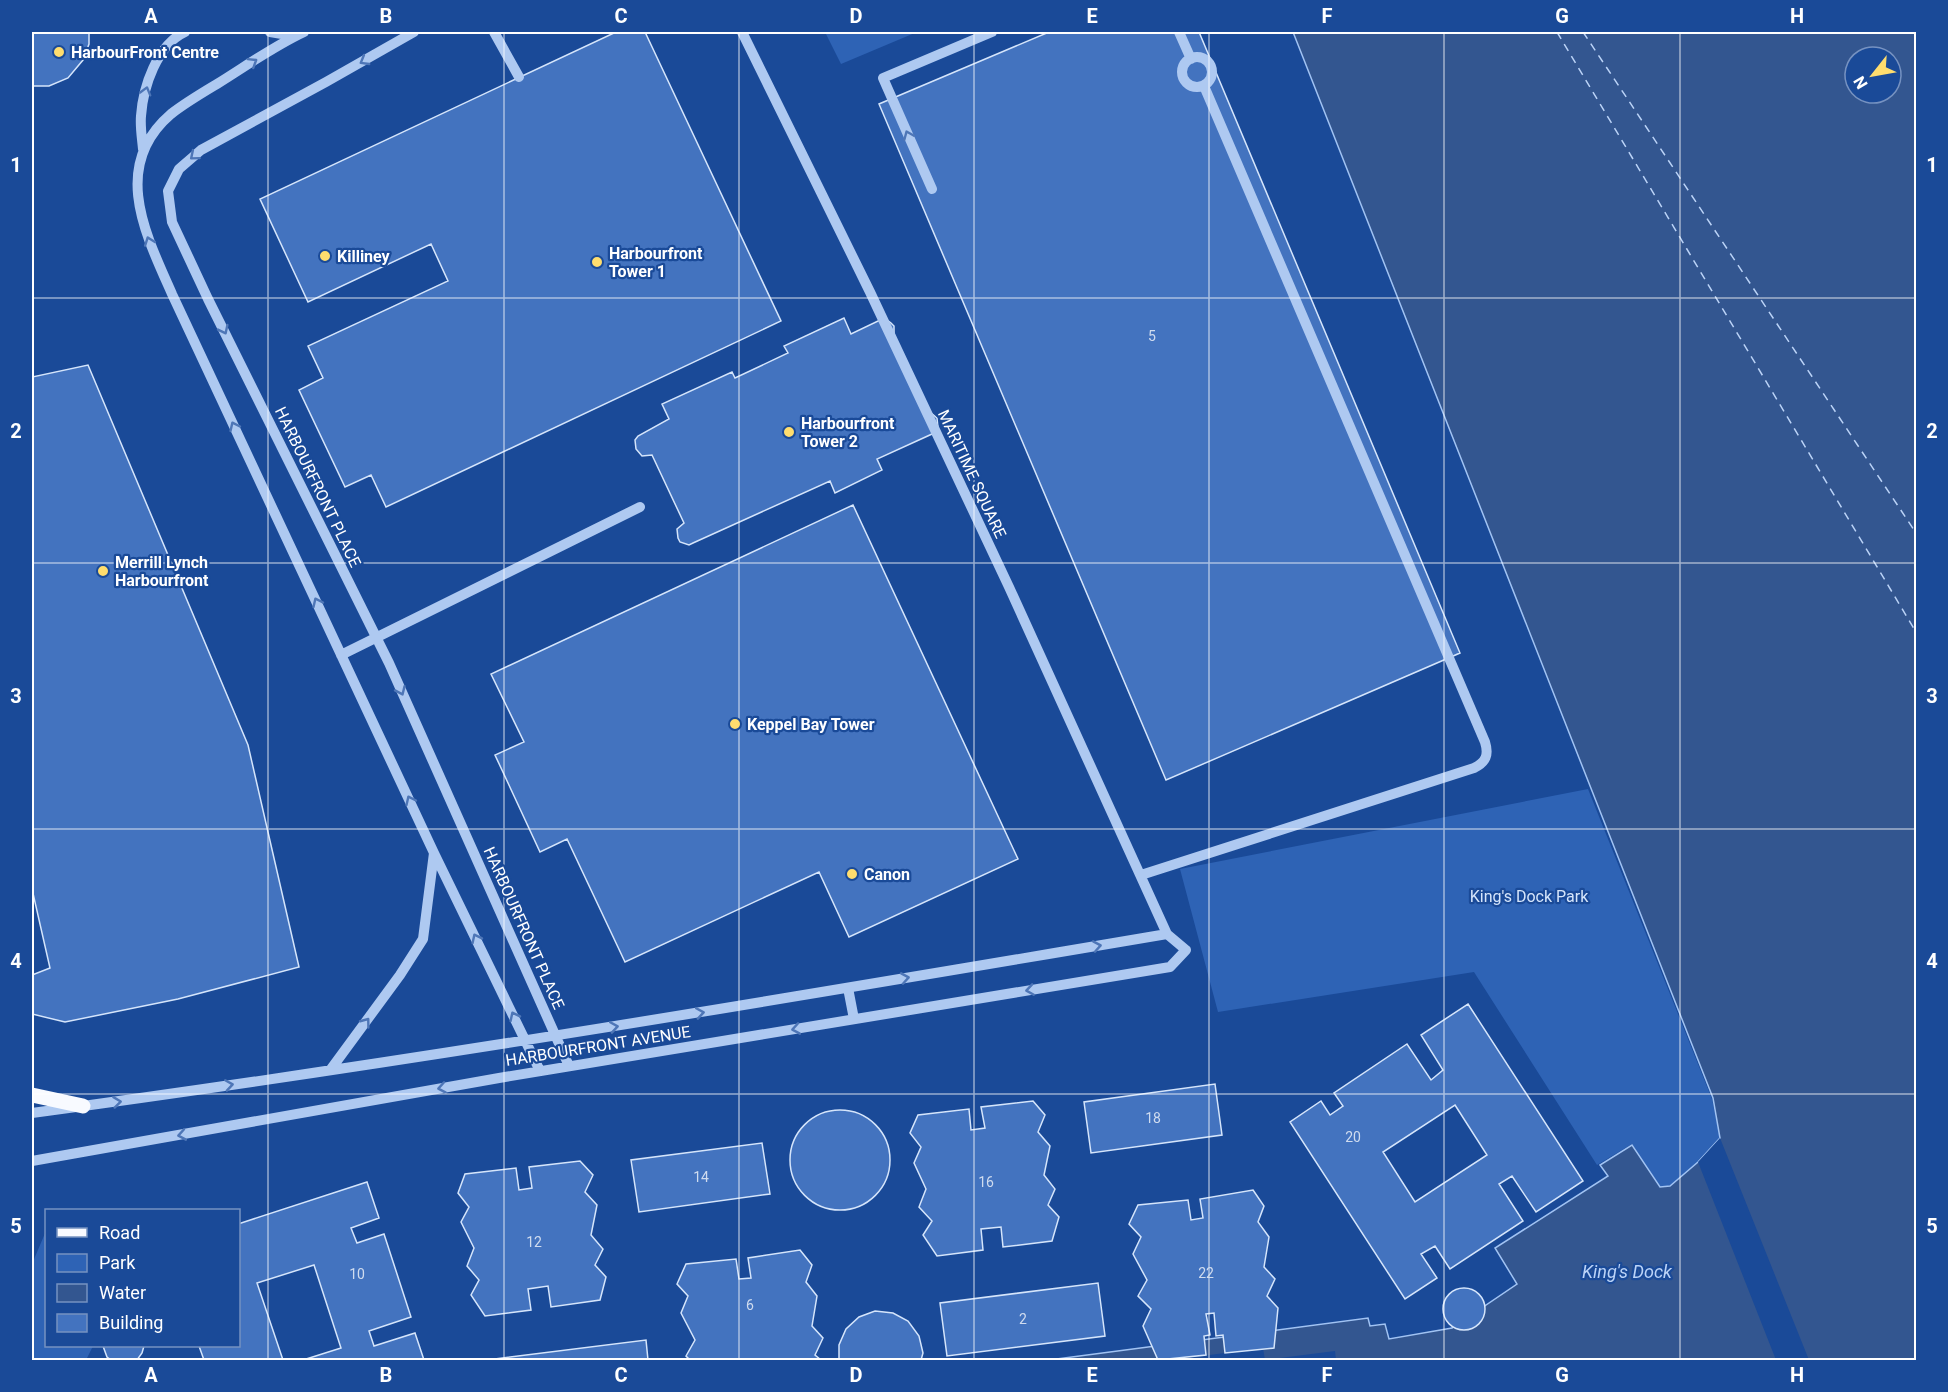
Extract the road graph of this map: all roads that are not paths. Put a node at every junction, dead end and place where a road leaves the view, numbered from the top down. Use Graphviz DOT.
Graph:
graph roads {
  1 [pos="185,32"];
  2 [pos="270,32"];
  3 [pos="414,32"];
  4 [pos="494,32"];
  5 [pos="742,32"];
  6 [pos="992,32"];
  7 [pos="1179,32"];
  8 [pos="299,34"];
  9 [pos="1191,59"];
  10 [pos="519,77"];
  11 [pos="1204,86"];
  12 [pos="143,149"];
  13 [pos="932,189"];
  14 [pos="640,507"];
  15 [pos="376,638"];
  16 [pos="341,655"];
  17 [pos="434,854"];
  18 [pos="1141,875"];
  19 [pos="1167,934"];
  20 [pos="1170,967"];
  21 [pos="848,988"];
  22 [pos="854,1019"];
  23 [pos="556,1036"];
  24 [pos="526,1042"];
  25 [pos="569,1066"];
  26 [pos="331,1069"];
  27 [pos="540,1071"];
  28 [pos="32,1095"];
  29 [pos="83,1106"];
  30 [pos="32,1113"];
  31 [pos="32,1161"];
  12 -- 1 [label="street, one-way"];
  2 -- 8 [label="street"];
  3 -- 15 [label="street, HARBOURFRONT PLACE, one-way"];
  4 -- 10 [label="street"];
  5 -- 18 [label="street, MARITIME SQUARE"];
  13 -- 6 [label="street, one-way"];
  7 -- 9 [label="street"];
  12 -- 8 [label="street, one-way"];
  9 -- 11 [label="street"];
  9 -- 11 [label="street"];
  11 -- 18 [label="street"];
  16 -- 12 [label="street, one-way"];
  14 -- 15 [label="street"];
  15 -- 16 [label="street"];
  15 -- 23 [label="street, HARBOURFRONT PLACE, one-way"];
  17 -- 16 [label="street, one-way"];
  24 -- 17 [label="street, one-way"];
  26 -- 17 [label="street, one-way"];
  18 -- 19 [label="street, MARITIME SQUARE"];
  19 -- 20 [label="street, MARITIME SQUARE"];
  21 -- 19 [label="street, HARBOURFRONT AVENUE, one-way"];
  20 -- 22 [label="street, HARBOURFRONT AVENUE, one-way"];
  21 -- 22 [label="street"];
  23 -- 21 [label="street, HARBOURFRONT AVENUE, one-way"];
  22 -- 25 [label="street, HARBOURFRONT AVENUE, one-way"];
  23 -- 24 [label="street, HARBOURFRONT AVENUE"];
  23 -- 25 [label="street, HARBOURFRONT PLACE"];
  24 -- 26 [label="street, HARBOURFRONT AVENUE"];
  24 -- 27 [label="street"];
  25 -- 27 [label="street, HARBOURFRONT AVENUE"];
  29 -- 26 [label="street, HARBOURFRONT AVENUE, one-way"];
  27 -- 31 [label="street, HARBOURFRONT AVENUE, one-way"];
  28 -- 29 [label="main road"];
  29 -- 30 [label="street, HARBOURFRONT AVENUE"];
}
